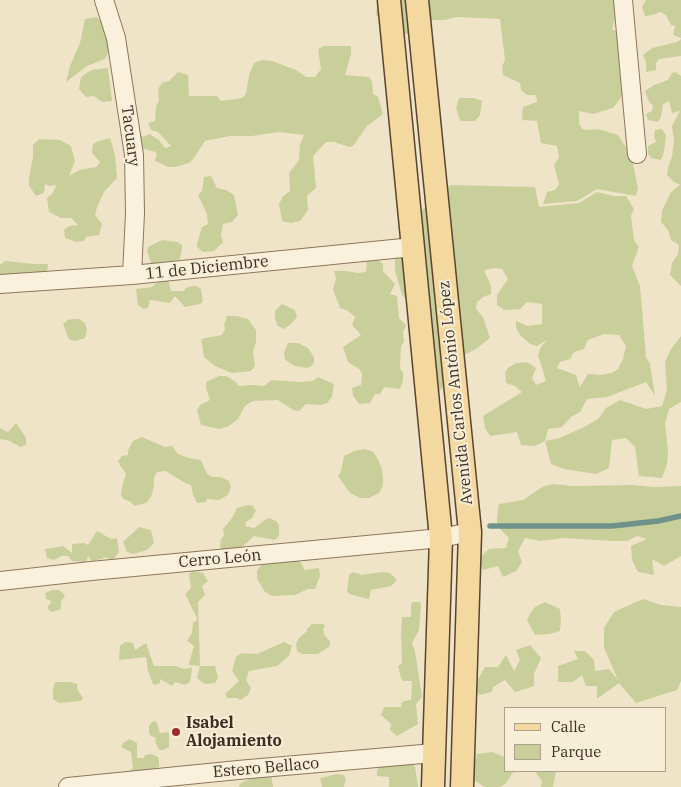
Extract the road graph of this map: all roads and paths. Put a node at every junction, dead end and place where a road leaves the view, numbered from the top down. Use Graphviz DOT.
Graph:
graph roads {
  1 [pos="104,0"];
  2 [pos="389,0"];
  3 [pos="417,0"];
  4 [pos="624,0"];
  5 [pos="637,154"];
  6 [pos="413,247"];
  7 [pos="132,275"];
  8 [pos="0,284"];
  9 [pos="470,532"];
  10 [pos="441,538"];
  11 [pos="0,581"];
  12 [pos="434,753"];
  13 [pos="237,778"];
  14 [pos="111,785"];
  15 [pos="68,787"];
  16 [pos="433,787"];
  17 [pos="462,787"];
  1 -- 7 [label="street, Tacuary"];
  2 -- 6 [label="main road, Avenida Carlos António López"];
  3 -- 9 [label="main road, Avenida Carlos António López"];
  4 -- 5 [label="street"];
  6 -- 7 [label="street, 11 de Diciembre"];
  6 -- 10 [label="main road, Avenida Carlos António López"];
  7 -- 8 [label="street, 11 de Diciembre"];
  9 -- 10 [label="street, Cerro León"];
  9 -- 17 [label="main road, Avenida Carlos António López"];
  10 -- 11 [label="street, Cerro León"];
  10 -- 12 [label="main road, Avenida Carlos António López"];
  12 -- 13 [label="street, Estero Bellaco"];
  12 -- 16 [label="main road, Avenida Carlos António López"];
  13 -- 14 [label="street, Estero Bellaco"];
  14 -- 15 [label="street, Estero Bellaco"];
}
